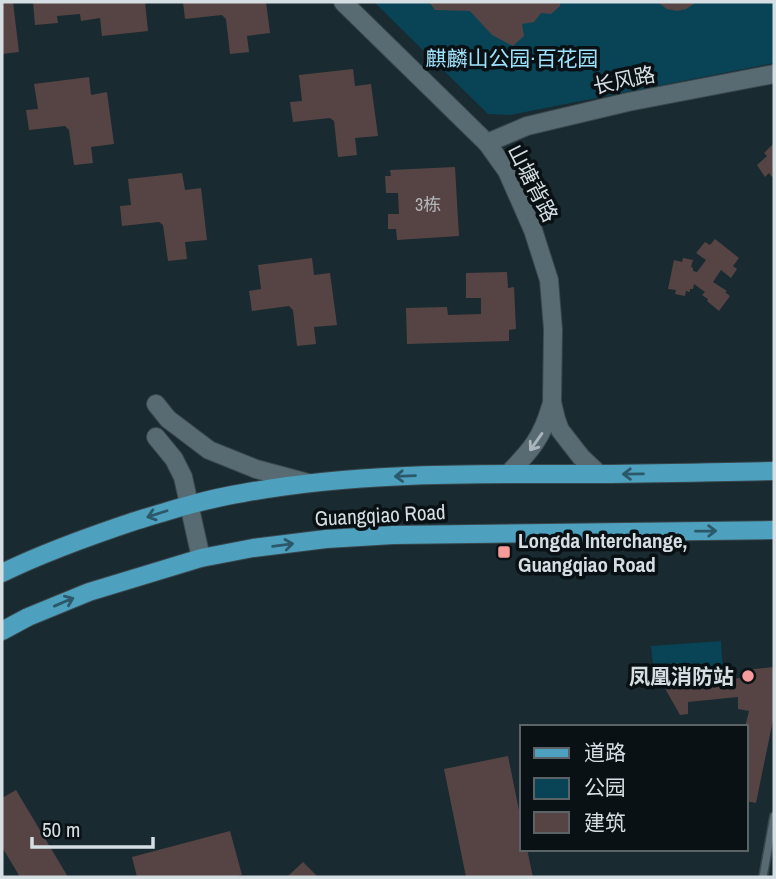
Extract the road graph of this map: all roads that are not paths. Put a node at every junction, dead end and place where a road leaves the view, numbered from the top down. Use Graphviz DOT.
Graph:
graph roads {
  1 [pos="343,2"];
  2 [pos="774,74"];
  3 [pos="486,143"];
  4 [pos="552,402"];
  5 [pos="156,404"];
  6 [pos="156,437"];
  7 [pos="774,471"];
  8 [pos="508,474"];
  9 [pos="599,474"];
  10 [pos="311,483"];
  11 [pos="190,503"];
  12 [pos="774,530"];
  13 [pos="201,558"];
  14 [pos="2,573"];
  15 [pos="2,631"];
  16 [pos="774,816"];
  17 [pos="763,877"];
  1 -- 3 [label="street, 山塘背路"];
  2 -- 3 [label="street, 长风路"];
  3 -- 4 [label="street, 山塘背路"];
  4 -- 8 [label="street, one-way"];
  4 -- 9 [label="street"];
  5 -- 10 [label="street"];
  6 -- 11 [label="street"];
  7 -- 9 [label="main road, Guangqiao Road, one-way"];
  8 -- 9 [label="main road, Guangqiao Road"];
  8 -- 10 [label="main road, Guangqiao Road, one-way"];
  10 -- 11 [label="main road, Guangqiao Road"];
  11 -- 13 [label="street"];
  11 -- 14 [label="main road, Guangqiao Road, one-way"];
  13 -- 12 [label="main road, Guangqiao Road, one-way"];
  15 -- 13 [label="main road, Guangqiao Road, one-way"];
  16 -- 17 [label="lane"];
}
